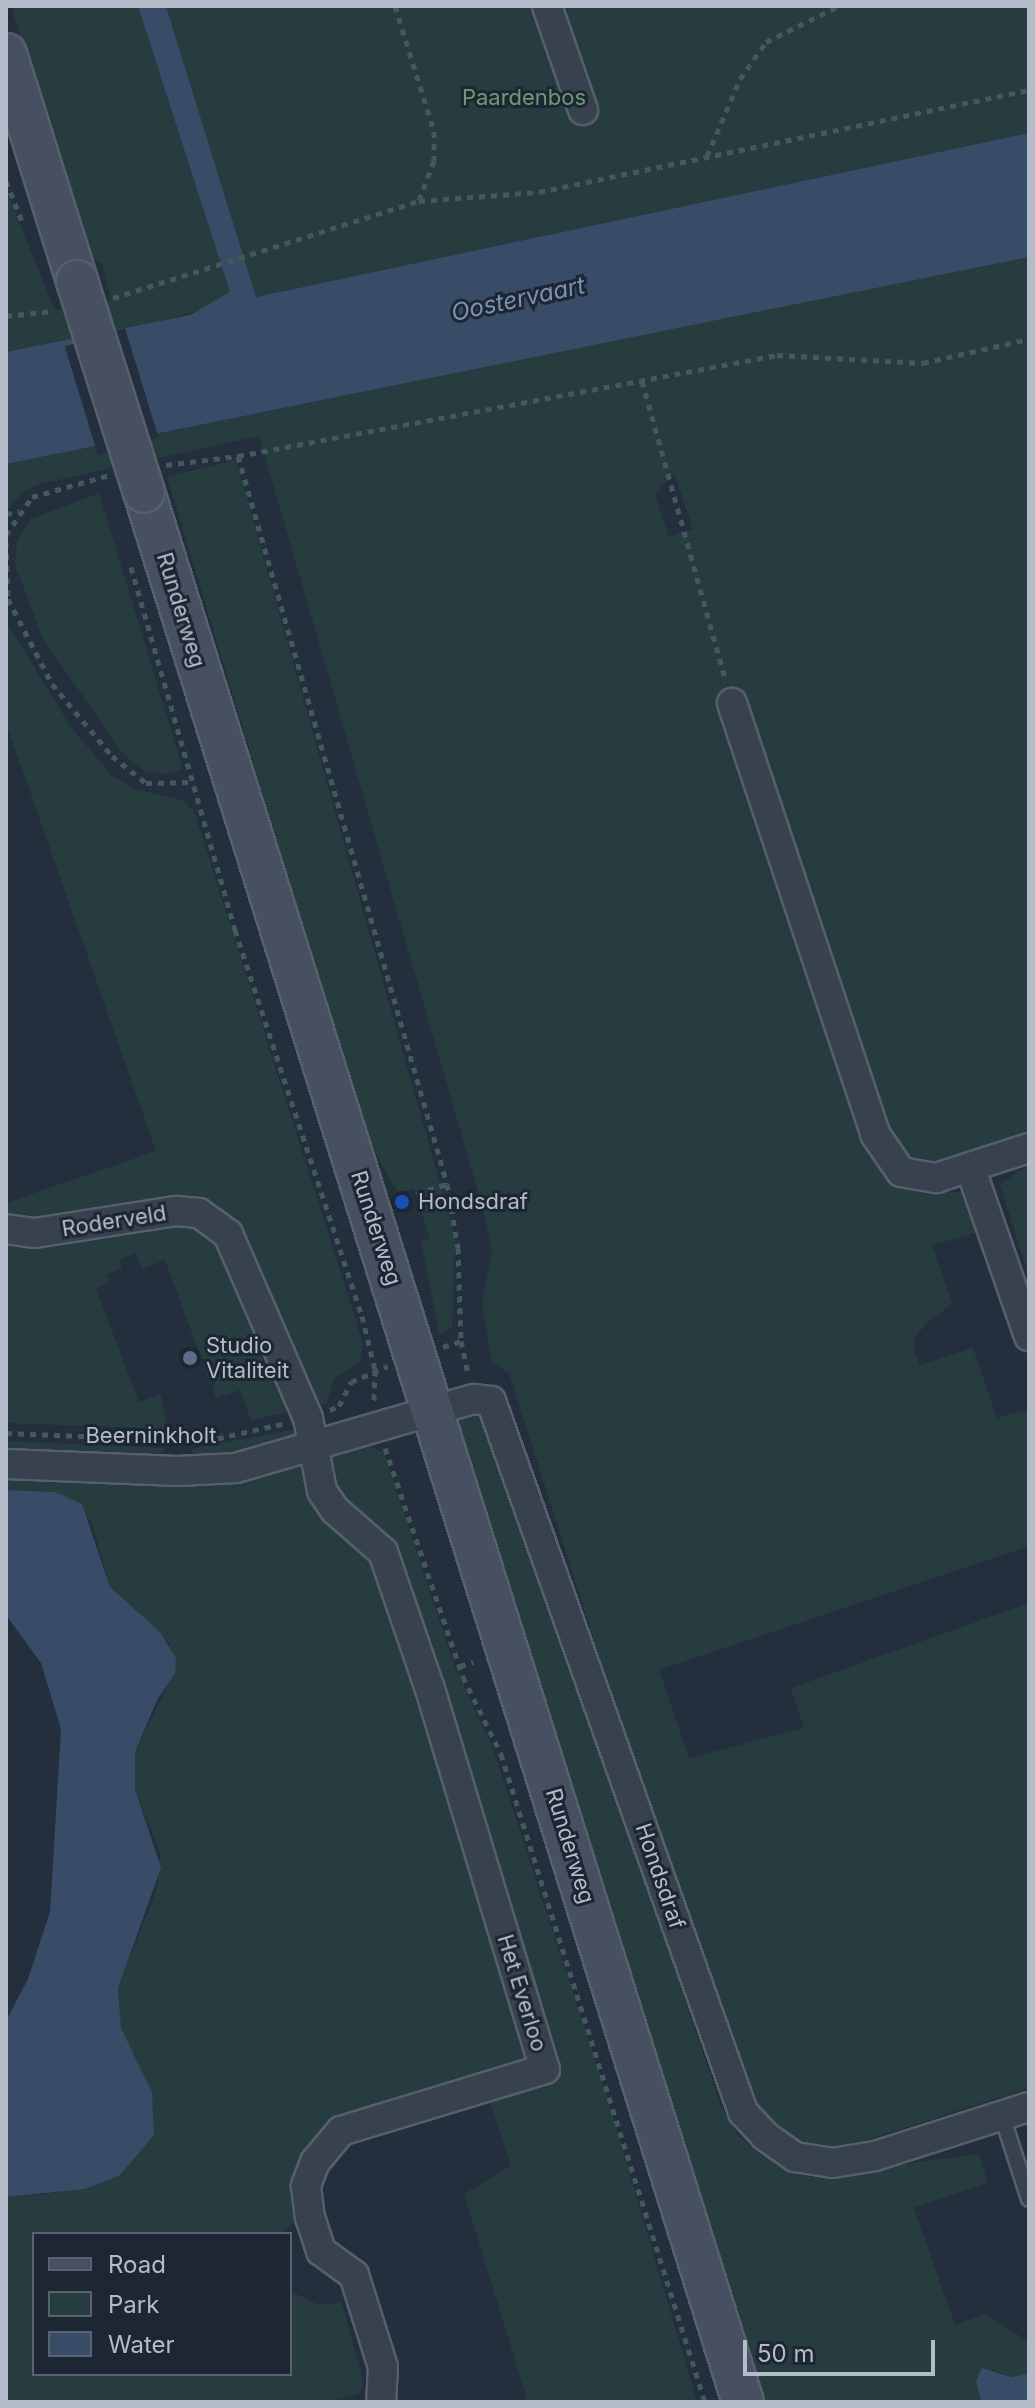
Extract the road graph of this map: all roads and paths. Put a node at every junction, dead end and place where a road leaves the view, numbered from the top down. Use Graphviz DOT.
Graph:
graph roads {
  1 [pos="395,6"];
  2 [pos="547,6"];
  3 [pos="839,6"];
  4 [pos="6,54"];
  5 [pos="1029,90"];
  6 [pos="583,110"];
  7 [pos="707,156"];
  8 [pos="419,201"];
  9 [pos="198,273"];
  10 [pos="1029,339"];
  11 [pos="642,381"];
  12 [pos="238,456"];
  13 [pos="142,477"];
  14 [pos="19,511"];
  15 [pos="6,514"];
  16 [pos="6,535"];
  17 [pos="6,542"];
  18 [pos="131,563"];
  19 [pos="732,703"];
  20 [pos="192,782"];
  21 [pos="1029,1148"];
  22 [pos="970,1167"];
  23 [pos="447,1184"];
  24 [pos="405,1197"];
  25 [pos="6,1229"];
  26 [pos="1029,1336"];
  27 [pos="461,1341"];
  28 [pos="418,1356"];
  29 [pos="375,1370"];
  30 [pos="474,1399"];
  31 [pos="435,1409"];
  32 [pos="378,1425"];
  33 [pos="312,1432"];
  34 [pos="6,1433"];
  35 [pos="6,1464"];
  36 [pos="473,1662"];
  37 [pos="460,1666"];
  38 [pos="1029,2107"];
  39 [pos="1002,2116"];
  40 [pos="1029,2199"];
  41 [pos="381,2402"];
  42 [pos="705,2402"];
  43 [pos="743,2402"];
  1 -- 8 [label="path"];
  2 -- 6 [label="street"];
  3 -- 7 [label="path"];
  4 -- 13 [label="street, Runderweg, bridge"];
  5 -- 7 [label="path"];
  7 -- 8 [label="path"];
  8 -- 9 [label="path"];
  10 -- 11 [label="path"];
  11 -- 12 [label="path"];
  11 -- 19 [label="path"];
  12 -- 13 [label="path"];
  12 -- 23 [label="path"];
  13 -- 14 [label="path"];
  13 -- 28 [label="street, Runderweg"];
  14 -- 15 [label="path"];
  14 -- 16 [label="path"];
  17 -- 20 [label="path"];
  18 -- 20 [label="path, Runderweg"];
  19 -- 22 [label="street"];
  20 -- 29 [label="path, Runderweg"];
  21 -- 22 [label="street"];
  22 -- 26 [label="street"];
  23 -- 24 [label="path"];
  23 -- 27 [label="path"];
  25 -- 33 [label="street, Roderveld"];
  27 -- 28 [label="path, Beerninkholt"];
  27 -- 30 [label="path"];
  28 -- 29 [label="path, Beerninkholt"];
  28 -- 31 [label="street, Runderweg"];
  29 -- 32 [label="path, Runderweg"];
  29 -- 33 [label="path, Beerninkholt"];
  30 -- 31 [label="street"];
  30 -- 39 [label="street, Hondsdraf"];
  31 -- 32 [label="street, Beerninkholt"];
  31 -- 43 [label="street, Runderweg"];
  32 -- 33 [label="street, Beerninkholt"];
  32 -- 37 [label="path, Runderweg"];
  33 -- 34 [label="path, Beerninkholt"];
  33 -- 35 [label="street, Beerninkholt"];
  33 -- 41 [label="street, Het Everloo"];
  36 -- 37 [label="path"];
  37 -- 42 [label="path, Runderweg"];
  38 -- 39 [label="street, Hondsdraf"];
  39 -- 40 [label="lane"];
}
